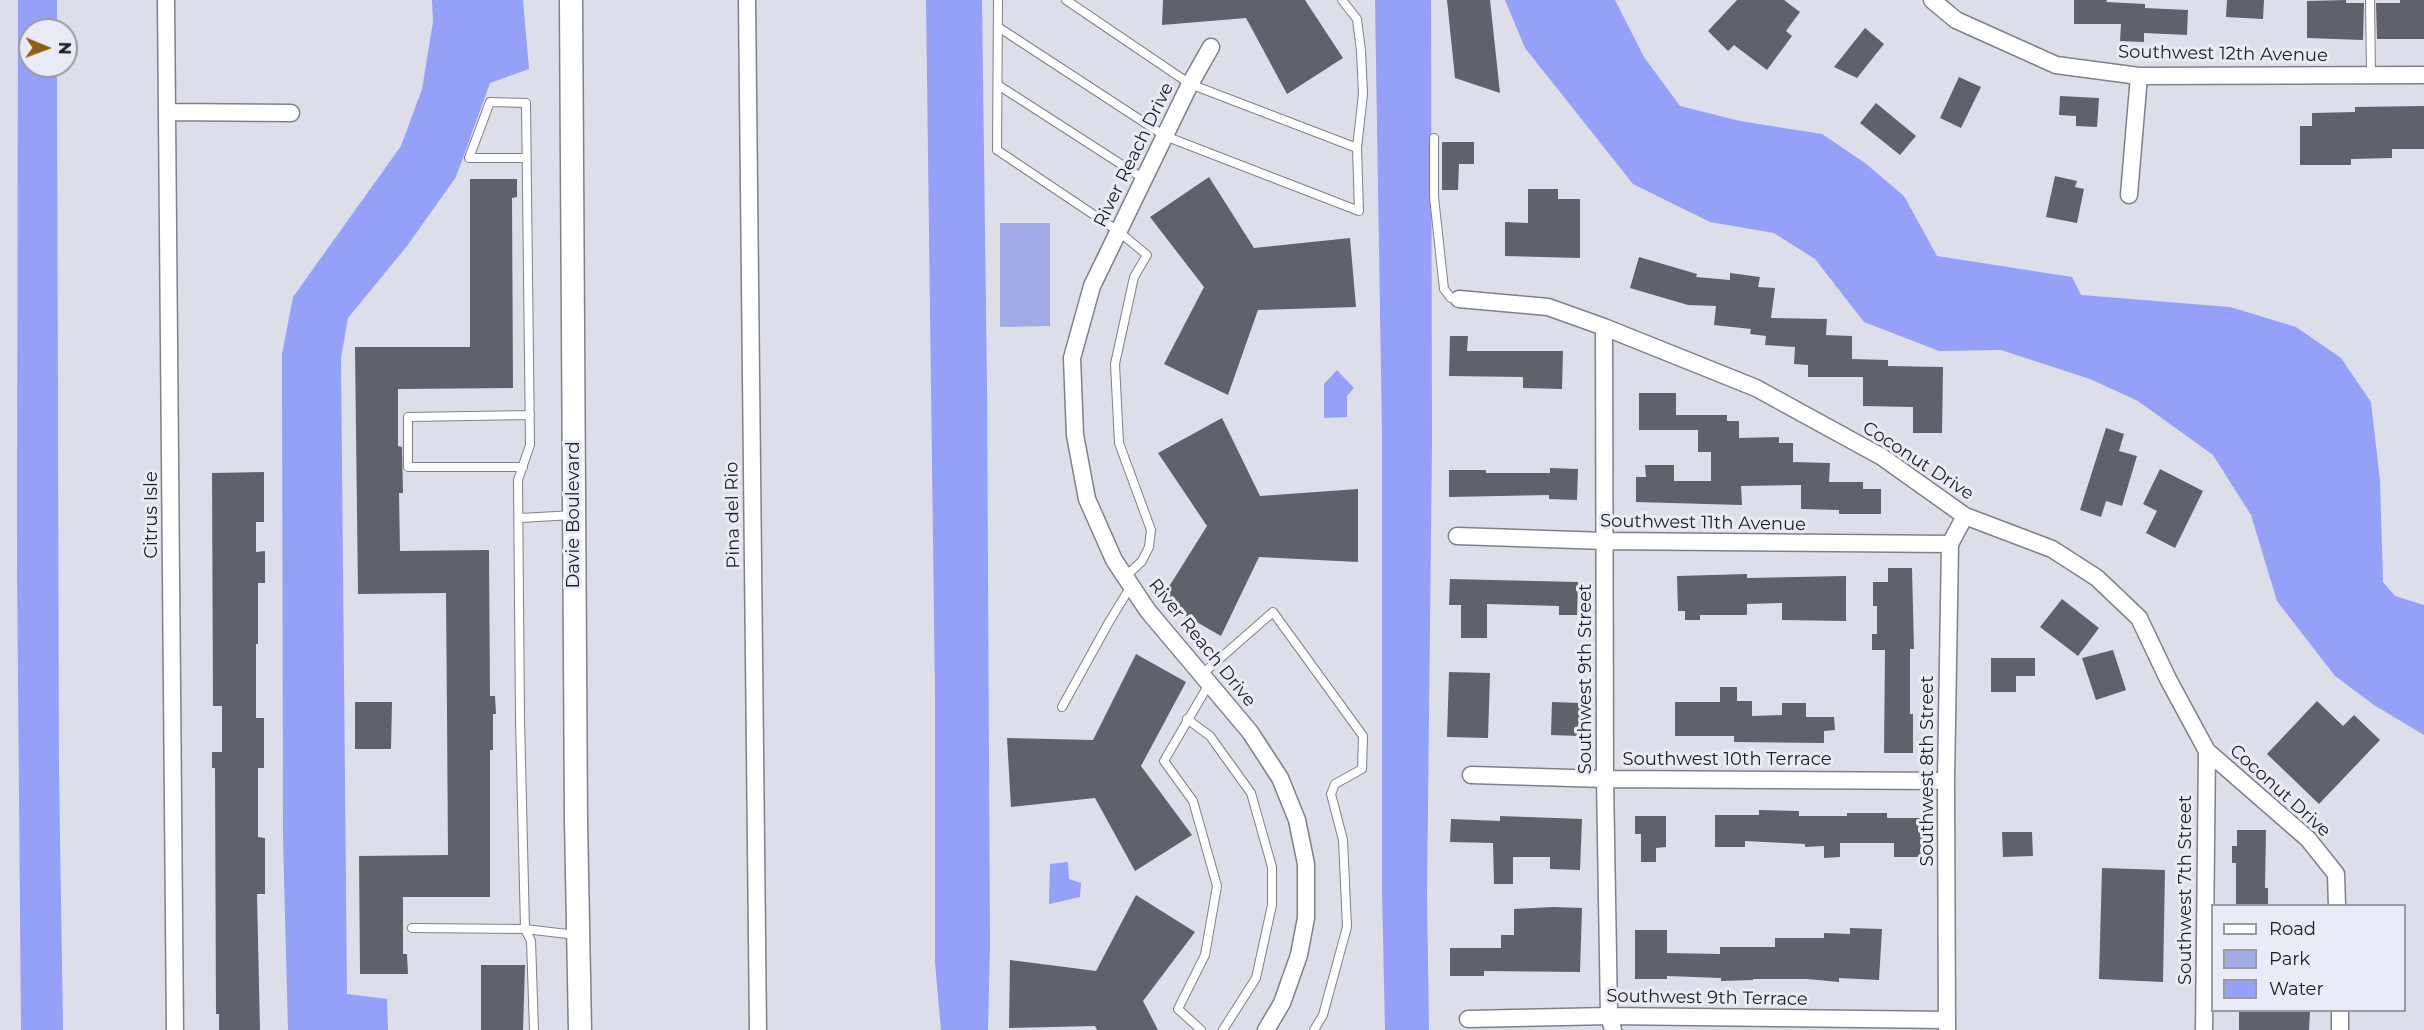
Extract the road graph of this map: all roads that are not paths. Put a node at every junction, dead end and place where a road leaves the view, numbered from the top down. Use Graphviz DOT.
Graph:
graph roads {
  1 [pos="166,0"];
  2 [pos="571,0"];
  3 [pos="747,0"];
  4 [pos="998,0"];
  5 [pos="1066,0"];
  6 [pos="1342,0"];
  7 [pos="1932,0"];
  8 [pos="2370,0"];
  9 [pos="998,27"];
  10 [pos="1210,47"];
  11 [pos="2371,75"];
  12 [pos="2424,75"];
  13 [pos="2139,76"];
  14 [pos="1190,84"];
  15 [pos="998,85"];
  16 [pos="168,112"];
  17 [pos="291,113"];
  18 [pos="1165,136"];
  19 [pos="1434,138"];
  20 [pos="1357,148"];
  21 [pos="526,158"];
  22 [pos="1144,178"];
  23 [pos="2129,195"];
  24 [pos="1118,231"];
  25 [pos="1459,299"];
  26 [pos="1604,327"];
  27 [pos="530,415"];
  28 [pos="523,467"];
  29 [pos="574,515"];
  30 [pos="1965,516"];
  31 [pos="520,518"];
  32 [pos="1457,536"];
  33 [pos="1605,542"];
  34 [pos="1950,544"];
  35 [pos="1128,582"];
  36 [pos="1205,680"];
  37 [pos="1062,707"];
  38 [pos="1188,719"];
  39 [pos="2207,751"];
  40 [pos="1471,775"];
  41 [pos="1605,779"];
  42 [pos="1946,781"];
  43 [pos="2337,904"];
  44 [pos="412,928"];
  45 [pos="525,929"];
  46 [pos="579,935"];
  47 [pos="2340,1012"];
  48 [pos="1468,1019"];
  49 [pos="1611,1023"];
  50 [pos="1947,1025"];
  51 [pos="175,1030"];
  52 [pos="534,1030"];
  53 [pos="580,1030"];
  54 [pos="758,1030"];
  55 [pos="1201,1030"];
  56 [pos="1223,1030"];
  57 [pos="1266,1030"];
  58 [pos="1314,1030"];
  59 [pos="2204,1030"];
  60 [pos="2340,1030"];
  1 -- 16 [label="street, Citrus Isle"];
  2 -- 29 [label="main road, Davie Boulevard"];
  3 -- 54 [label="street, Pina del Rio"];
  4 -- 9 [label="lane"];
  5 -- 14 [label="lane"];
  6 -- 20 [label="lane"];
  7 -- 13 [label="street, Southwest 12th Avenue"];
  8 -- 11 [label="lane"];
  9 -- 15 [label="lane"];
  9 -- 18 [label="lane"];
  10 -- 14 [label="street, River Reach Drive"];
  11 -- 12 [label="street, Southwest 12th Avenue"];
  11 -- 13 [label="street, Southwest 12th Avenue"];
  13 -- 23 [label="street"];
  14 -- 18 [label="street, River Reach Drive"];
  14 -- 20 [label="lane"];
  15 -- 22 [label="lane"];
  15 -- 24 [label="lane"];
  16 -- 17 [label="street"];
  16 -- 51 [label="street, Citrus Isle"];
  18 -- 20 [label="lane"];
  18 -- 22 [label="street, River Reach Drive"];
  19 -- 25 [label="lane"];
  21 -- 21 [label="lane"];
  21 -- 27 [label="lane"];
  22 -- 24 [label="street, River Reach Drive"];
  24 -- 35 [label="street, River Reach Drive"];
  24 -- 35 [label="lane"];
  25 -- 26 [label="street, Coconut Drive"];
  26 -- 30 [label="street, Coconut Drive"];
  26 -- 33 [label="street, Southwest 9th Street"];
  27 -- 28 [label="lane"];
  27 -- 28 [label="lane"];
  28 -- 31 [label="lane"];
  29 -- 31 [label="lane"];
  29 -- 46 [label="main road, Davie Boulevard"];
  30 -- 34 [label="street, Southwest 8th Street"];
  30 -- 39 [label="street, Coconut Drive"];
  31 -- 45 [label="lane"];
  32 -- 33 [label="street, Southwest 11th Avenue"];
  33 -- 34 [label="street, Southwest 11th Avenue"];
  33 -- 41 [label="street, Southwest 9th Street"];
  34 -- 42 [label="street, Southwest 8th Street"];
  35 -- 36 [label="street, River Reach Drive"];
  35 -- 37 [label="lane"];
  36 -- 38 [label="lane"];
  36 -- 57 [label="street, River Reach Drive"];
  36 -- 58 [label="lane"];
  38 -- 55 [label="lane"];
  38 -- 56 [label="lane"];
  39 -- 43 [label="street, Coconut Drive"];
  39 -- 59 [label="street, Southwest 7th Street"];
  40 -- 41 [label="street, Southwest 10th Terrace"];
  41 -- 42 [label="street, Southwest 10th Terrace"];
  41 -- 49 [label="street, Southwest 9th Street"];
  42 -- 50 [label="street, Southwest 8th Street"];
  44 -- 45 [label="lane"];
  45 -- 46 [label="lane"];
  45 -- 52 [label="lane"];
  46 -- 53 [label="main road, Davie Boulevard"];
  47 -- 60 [label="street"];
  48 -- 49 [label="street, Southwest 9th Terrace"];
  49 -- 50 [label="street, Southwest 9th Terrace"];
}
